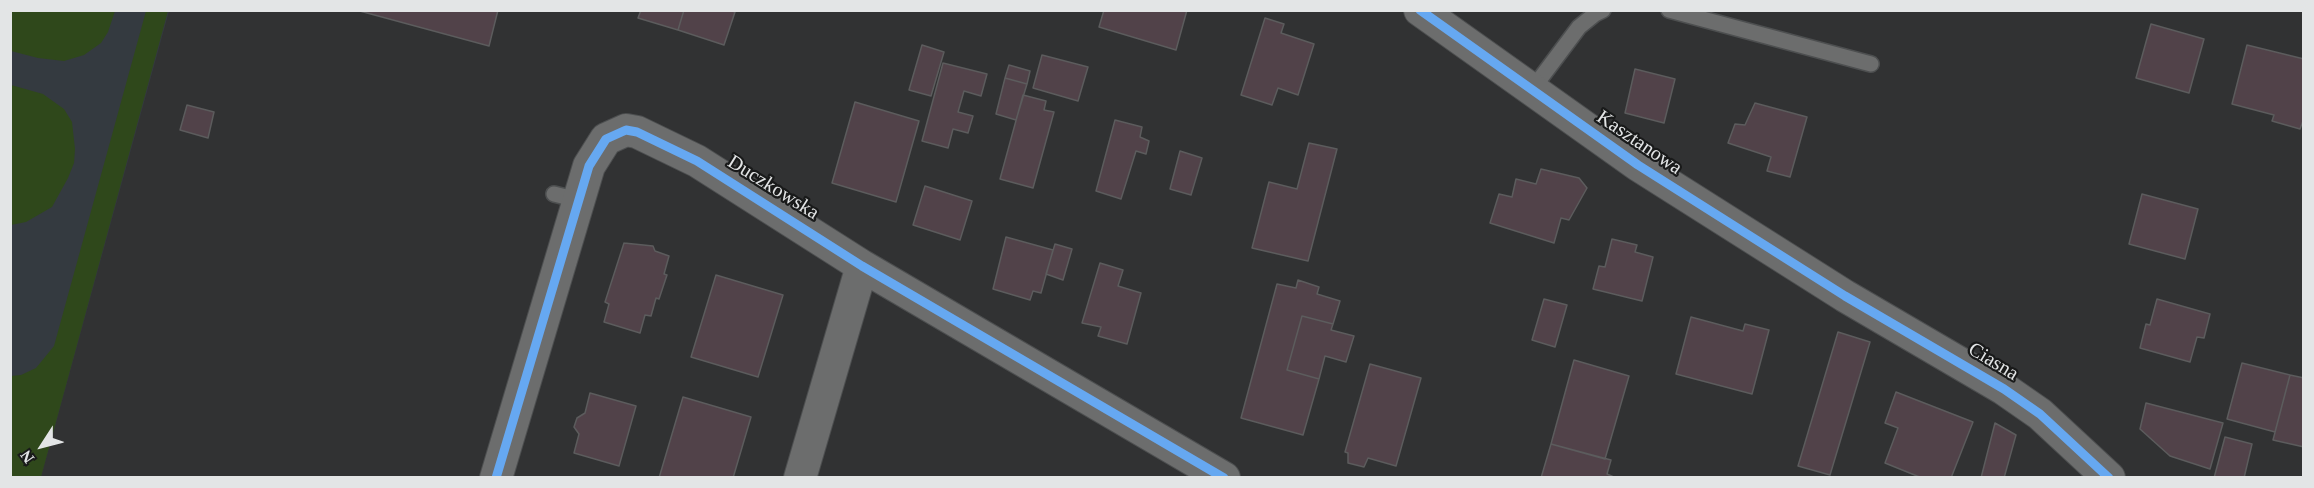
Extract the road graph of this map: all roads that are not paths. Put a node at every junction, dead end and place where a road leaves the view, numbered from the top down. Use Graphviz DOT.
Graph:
graph roads {
  1 [pos="1420,10"];
  2 [pos="1669,10"];
  3 [pos="1597,12"];
  4 [pos="1871,64"];
  5 [pos="1532,91"];
  6 [pos="862,266"];
  7 [pos="1845,296"];
  8 [pos="496,477"];
  9 [pos="801,477"];
  10 [pos="1224,477"];
  11 [pos="2109,477"];
  1 -- 5 [label="street, Kasztanowa"];
  2 -- 4 [label="lane"];
  3 -- 5 [label="lane"];
  5 -- 7 [label="street, Kasztanowa"];
  6 -- 8 [label="street, Duczkowska"];
  6 -- 9 [label="street"];
  6 -- 10 [label="street, Duczkowska"];
  7 -- 11 [label="street, Ciasna"];
}
